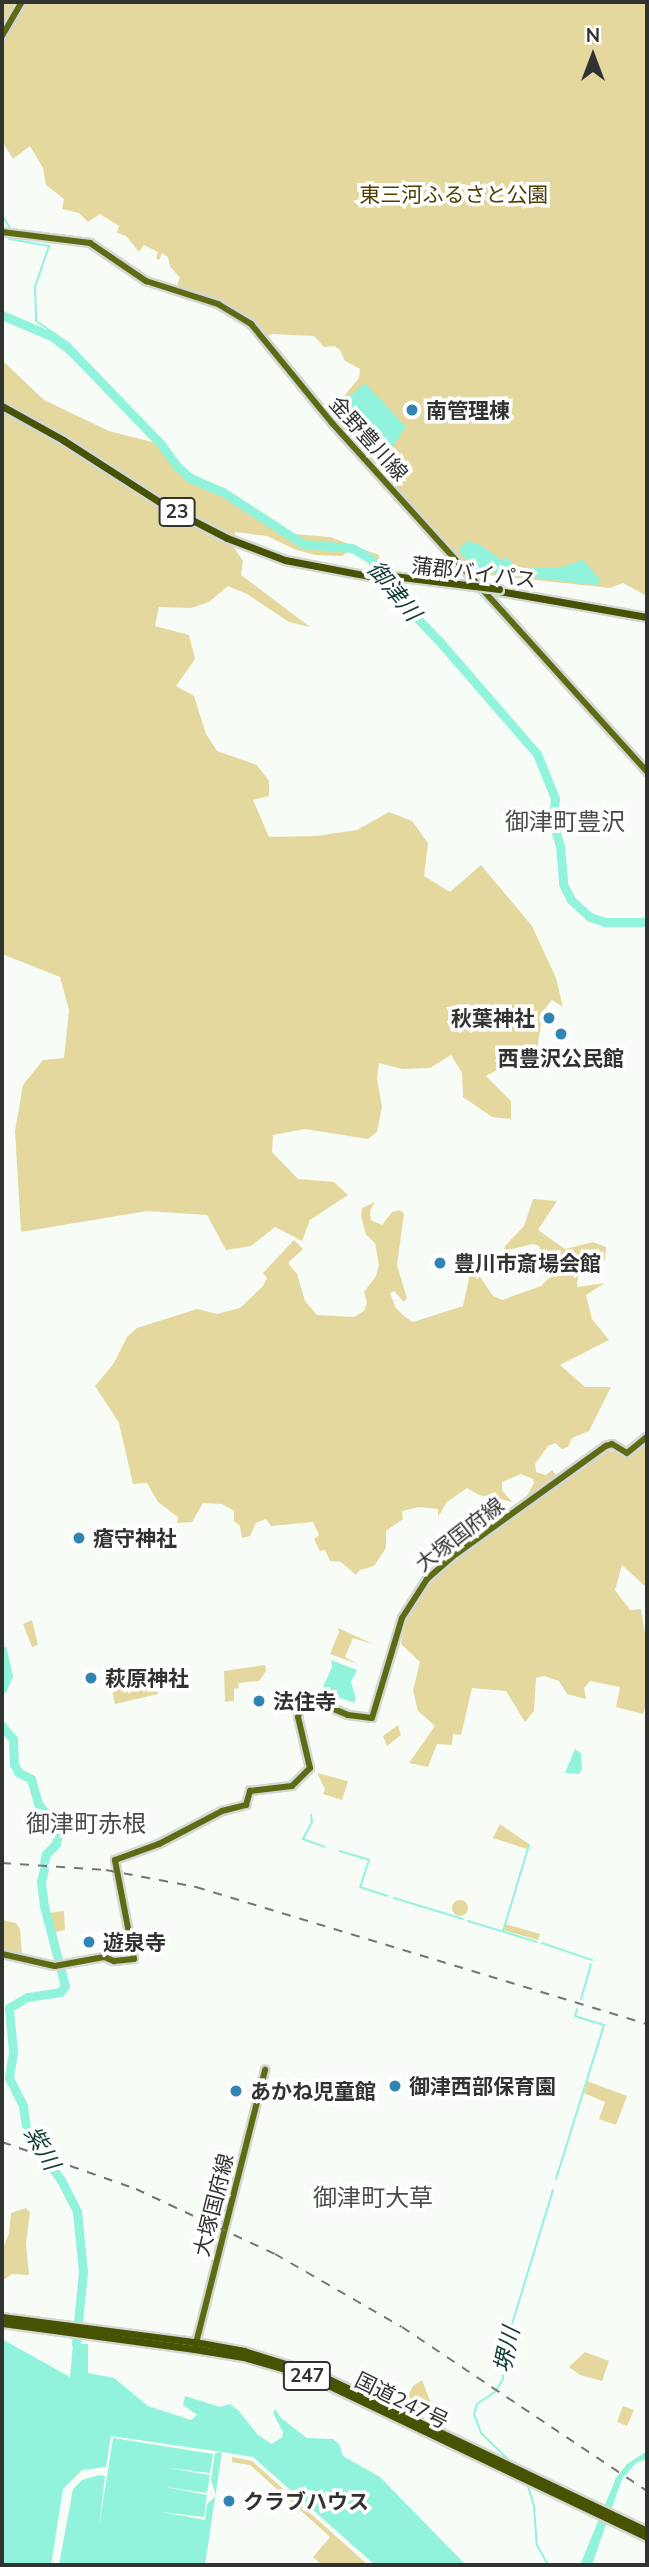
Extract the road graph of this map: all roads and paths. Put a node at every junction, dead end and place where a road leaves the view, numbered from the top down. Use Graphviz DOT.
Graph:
graph roads {
  1 [pos="22,2"];
  2 [pos="2,36"];
  3 [pos="2,232"];
  4 [pos="2,404"];
  5 [pos="647,615"];
  6 [pos="647,772"];
  7 [pos="647,1437"];
  8 [pos="2,1954"];
  9 [pos="265,2070"];
  10 [pos="2,2317"];
  11 [pos="2,2323"];
  12 [pos="78,2330"];
  13 [pos="195,2345"];
  14 [pos="601,2513"];
  15 [pos="614,2519"];
  16 [pos="647,2531"];
  17 [pos="647,2537"];
  1 -- 2 [label="main road"];
  3 -- 6 [label="main road, 金野豊川線"];
  4 -- 5 [label="highway, 蒲郡バイパス / 23, bridge"];
  7 -- 8 [label="main road, 大塚国府線"];
  9 -- 13 [label="main road, 大塚国府線"];
  10 -- 12 [label="highway, 国道247号 / 247"];
  11 -- 12 [label="highway, 国道247号 / 247"];
  12 -- 13 [label="highway, 国道247号 / 247"];
  13 -- 14 [label="highway, 国道247号 / 247"];
  13 -- 14 [label="highway, 国道247号 / 247"];
  14 -- 15 [label="highway, 国道247号 / 247"];
  15 -- 16 [label="highway, 国道247号 / 247"];
  15 -- 17 [label="highway, 国道247号 / 247"];
}
